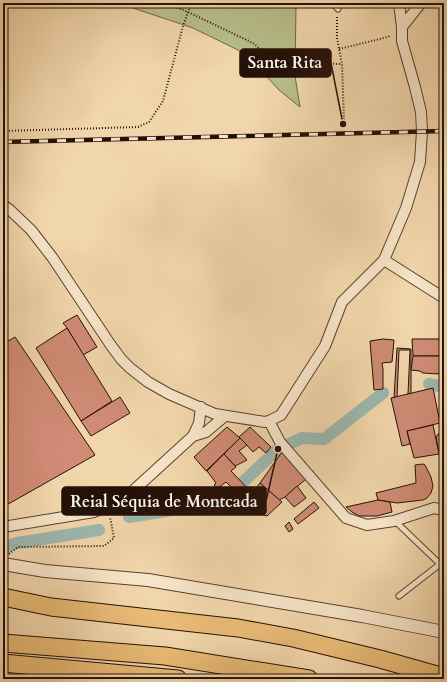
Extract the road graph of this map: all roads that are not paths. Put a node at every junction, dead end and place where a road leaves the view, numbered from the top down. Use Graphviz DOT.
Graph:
graph roads {
  1 [pos="332,3"];
  2 [pos="399,3"];
  3 [pos="421,3"];
  4 [pos="338,9"];
  5 [pos="402,27"];
  6 [pos="3,205"];
  7 [pos="384,260"];
  8 [pos="444,298"];
  9 [pos="200,407"];
  10 [pos="220,415"];
  11 [pos="269,421"];
  12 [pos="193,436"];
  13 [pos="444,510"];
  14 [pos="394,521"];
  15 [pos="3,527"];
  16 [pos="5,560"];
  17 [pos="442,562"];
  18 [pos="399,596"];
  19 [pos="3,597"];
  20 [pos="444,632"];
  21 [pos="3,643"];
  22 [pos="3,663"];
  23 [pos="444,677"];
  24 [pos="178,679"];
  25 [pos="309,679"];
  1 -- 4 [label="lane"];
  2 -- 5 [label="street"];
  3 -- 5 [label="street"];
  5 -- 7 [label="street"];
  6 -- 9 [label="street"];
  7 -- 8 [label="street"];
  7 -- 11 [label="street"];
  9 -- 10 [label="street"];
  9 -- 12 [label="street"];
  10 -- 11 [label="street"];
  10 -- 12 [label="street"];
  11 -- 14 [label="street"];
  12 -- 15 [label="street"];
  13 -- 14 [label="street"];
  14 -- 17 [label="lane"];
  16 -- 20 [label="street"];
  17 -- 18 [label="lane"];
  19 -- 23 [label="highway"];
  21 -- 25 [label="highway"];
  22 -- 24 [label="highway"];
}
